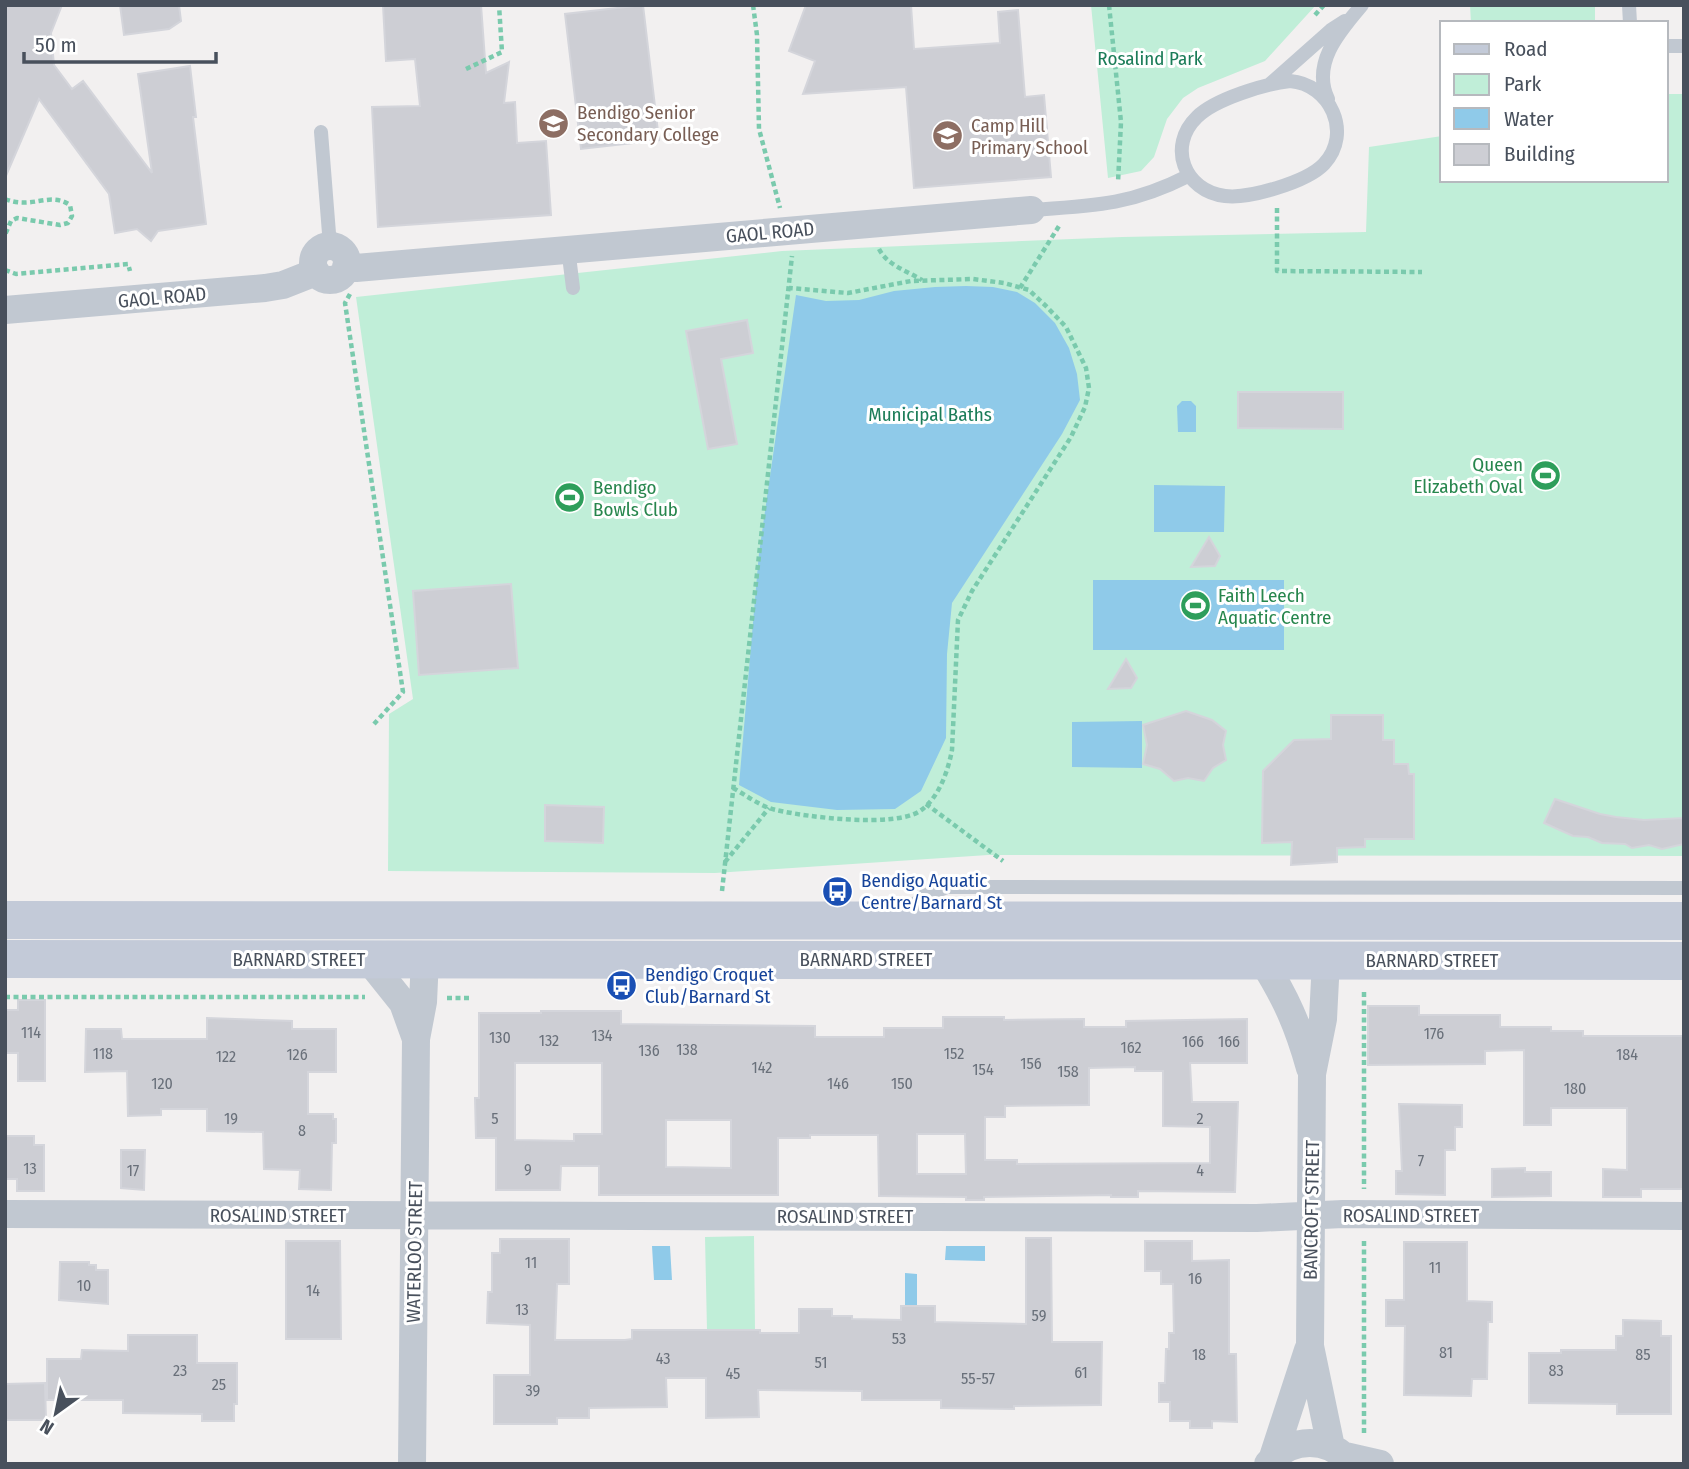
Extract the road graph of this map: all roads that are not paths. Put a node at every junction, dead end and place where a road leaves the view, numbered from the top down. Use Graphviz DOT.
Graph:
graph roads {
  1 [pos="1357,10"];
  2 [pos="1269,85"];
  3 [pos="1329,102"];
  4 [pos="321,132"];
  5 [pos="1188,176"];
  6 [pos="1031,210"];
  7 [pos="568,248"];
  8 [pos="343,269"];
  9 [pos="573,288"];
  10 [pos="5,310"];
  11 [pos="1140,888"];
  12 [pos="1684,888"];
  13 [pos="1540,890"];
  14 [pos="1177,910"];
  15 [pos="1578,911"];
  16 [pos="5,920"];
  17 [pos="161,920"];
  18 [pos="775,920"];
  19 [pos="897,920"];
  20 [pos="1082,920"];
  21 [pos="1684,921"];
  22 [pos="5,943"];
  23 [pos="368,958"];
  24 [pos="425,958"];
  25 [pos="5,959"];
  26 [pos="129,959"];
  27 [pos="1037,960"];
  28 [pos="1262,960"];
  29 [pos="1326,960"];
  30 [pos="1684,961"];
  31 [pos="416,1039"];
  32 [pos="1312,1074"];
  33 [pos="5,1214"];
  34 [pos="414,1215"];
  35 [pos="1310,1216"];
  36 [pos="1684,1216"];
  37 [pos="1310,1346"];
  38 [pos="1354,1454"];
  39 [pos="1269,1462"];
  40 [pos="412,1464"];
  1 -- 2 [label="lane"];
  1 -- 3 [label="lane"];
  2 -- 3 [label="lane"];
  2 -- 5 [label="lane"];
  3 -- 5 [label="lane"];
  4 -- 8 [label="lane"];
  5 -- 6 [label="lane, GAOL ROAD"];
  6 -- 7 [label="street, GAOL ROAD"];
  7 -- 8 [label="street, GAOL ROAD"];
  7 -- 9 [label="lane"];
  8 -- 10 [label="street, GAOL ROAD"];
  11 -- 13 [label="lane"];
  11 -- 14 [label="lane"];
  11 -- 19 [label="lane"];
  12 -- 13 [label="lane"];
  13 -- 15 [label="lane"];
  14 -- 15 [label="main road, BARNARD STREET"];
  14 -- 20 [label="main road, BARNARD STREET"];
  15 -- 21 [label="main road, BARNARD STREET"];
  16 -- 17 [label="main road, BARNARD STREET"];
  17 -- 18 [label="main road, BARNARD STREET"];
  17 -- 24 [label="main road"];
  18 -- 19 [label="main road, BARNARD STREET"];
  18 -- 27 [label="main road"];
  19 -- 20 [label="main road, BARNARD STREET"];
  20 -- 29 [label="main road"];
  22 -- 26 [label="main road"];
  23 -- 24 [label="main road, BARNARD STREET"];
  23 -- 26 [label="main road, BARNARD STREET"];
  23 -- 31 [label="street, WATERLOO STREET"];
  24 -- 27 [label="main road, BARNARD STREET"];
  24 -- 31 [label="street, WATERLOO STREET"];
  25 -- 26 [label="main road, BARNARD STREET"];
  27 -- 28 [label="main road, BARNARD STREET"];
  28 -- 29 [label="main road, BARNARD STREET"];
  28 -- 32 [label="street, BANCROFT STREET"];
  29 -- 30 [label="main road, BARNARD STREET"];
  29 -- 32 [label="street, BANCROFT STREET"];
  31 -- 34 [label="street, WATERLOO STREET"];
  32 -- 35 [label="street, BANCROFT STREET"];
  33 -- 34 [label="street, ROSALIND STREET"];
  34 -- 35 [label="street, ROSALIND STREET"];
  34 -- 40 [label="street, WATERLOO STREET"];
  35 -- 36 [label="street, ROSALIND STREET"];
  35 -- 37 [label="street, BANCROFT STREET"];
  37 -- 38 [label="street, BANCROFT STREET"];
  37 -- 39 [label="street, BANCROFT STREET"];
  38 -- 39 [label="street"];
}
